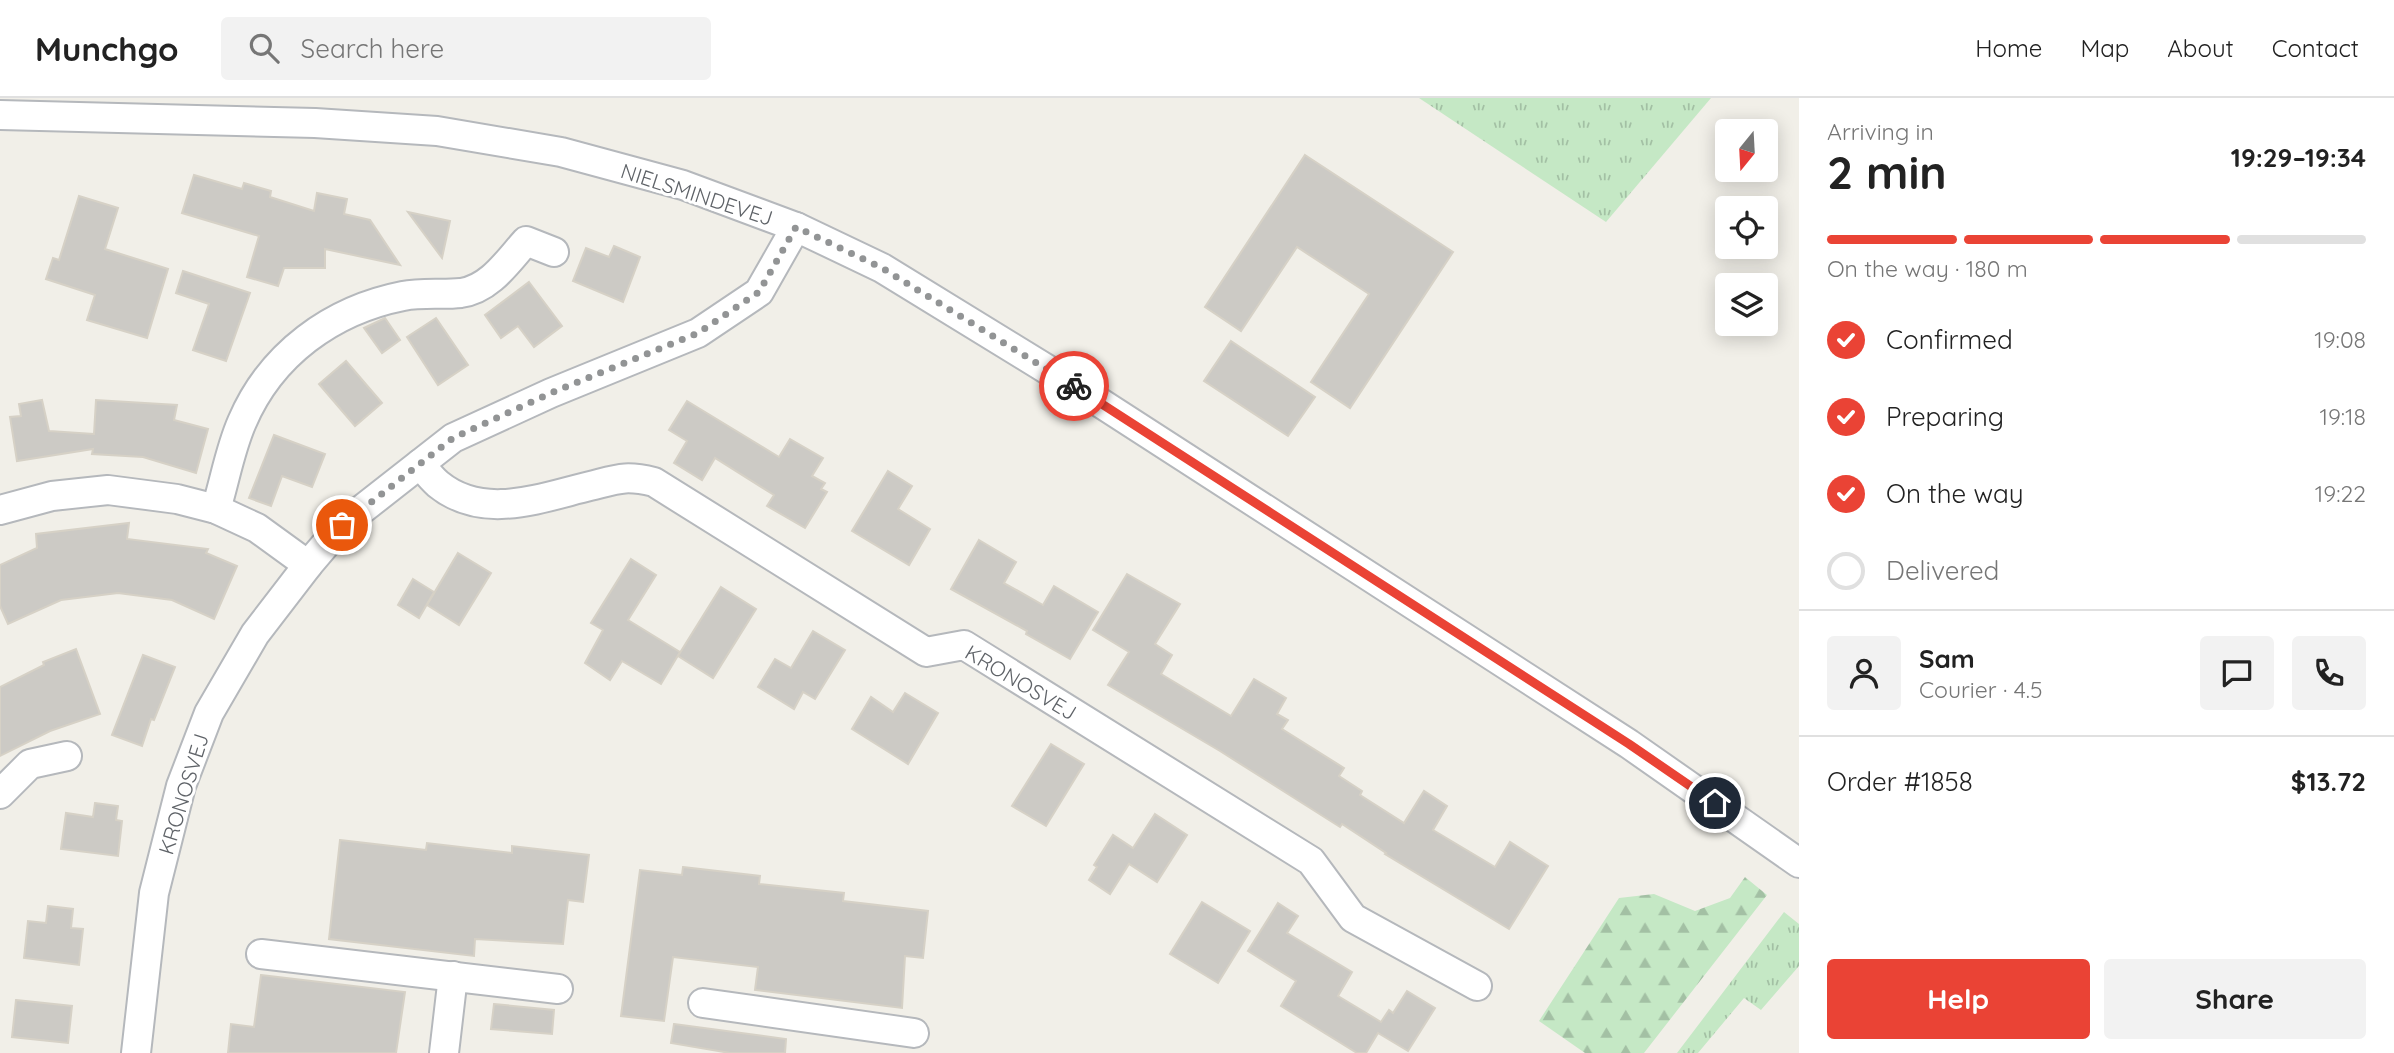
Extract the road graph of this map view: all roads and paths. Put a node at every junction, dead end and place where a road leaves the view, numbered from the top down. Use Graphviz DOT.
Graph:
graph roads {
  1 [pos="0,114"];
  2 [pos="796,227"];
  3 [pos="554,253"];
  4 [pos="419,464"];
  5 [pos="216,509"];
  6 [pos="0,510"];
  7 [pos="308,565"];
  8 [pos="67,756"];
  9 [pos="0,794"];
  10 [pos="1799,863"];
  11 [pos="261,954"];
  12 [pos="453,976"];
  13 [pos="1477,986"];
  14 [pos="558,989"];
  15 [pos="703,1003"];
  16 [pos="914,1033"];
  17 [pos="878,1041"];
  18 [pos="136,1053"];
  19 [pos="443,1053"];
  1 -- 2 [label="street, NIELSMINDEVEJ"];
  2 -- 4 [label="street, KRONOSVEJ"];
  2 -- 10 [label="street, NIELSMINDEVEJ"];
  3 -- 5 [label="street"];
  4 -- 7 [label="street, KRONOSVEJ"];
  4 -- 13 [label="street, KRONOSVEJ"];
  5 -- 6 [label="street"];
  5 -- 7 [label="street"];
  7 -- 18 [label="street, KRONOSVEJ"];
  8 -- 9 [label="street"];
  11 -- 12 [label="street"];
  12 -- 14 [label="street"];
  12 -- 19 [label="street"];
  15 -- 17 [label="street"];
  16 -- 17 [label="street"];
}
